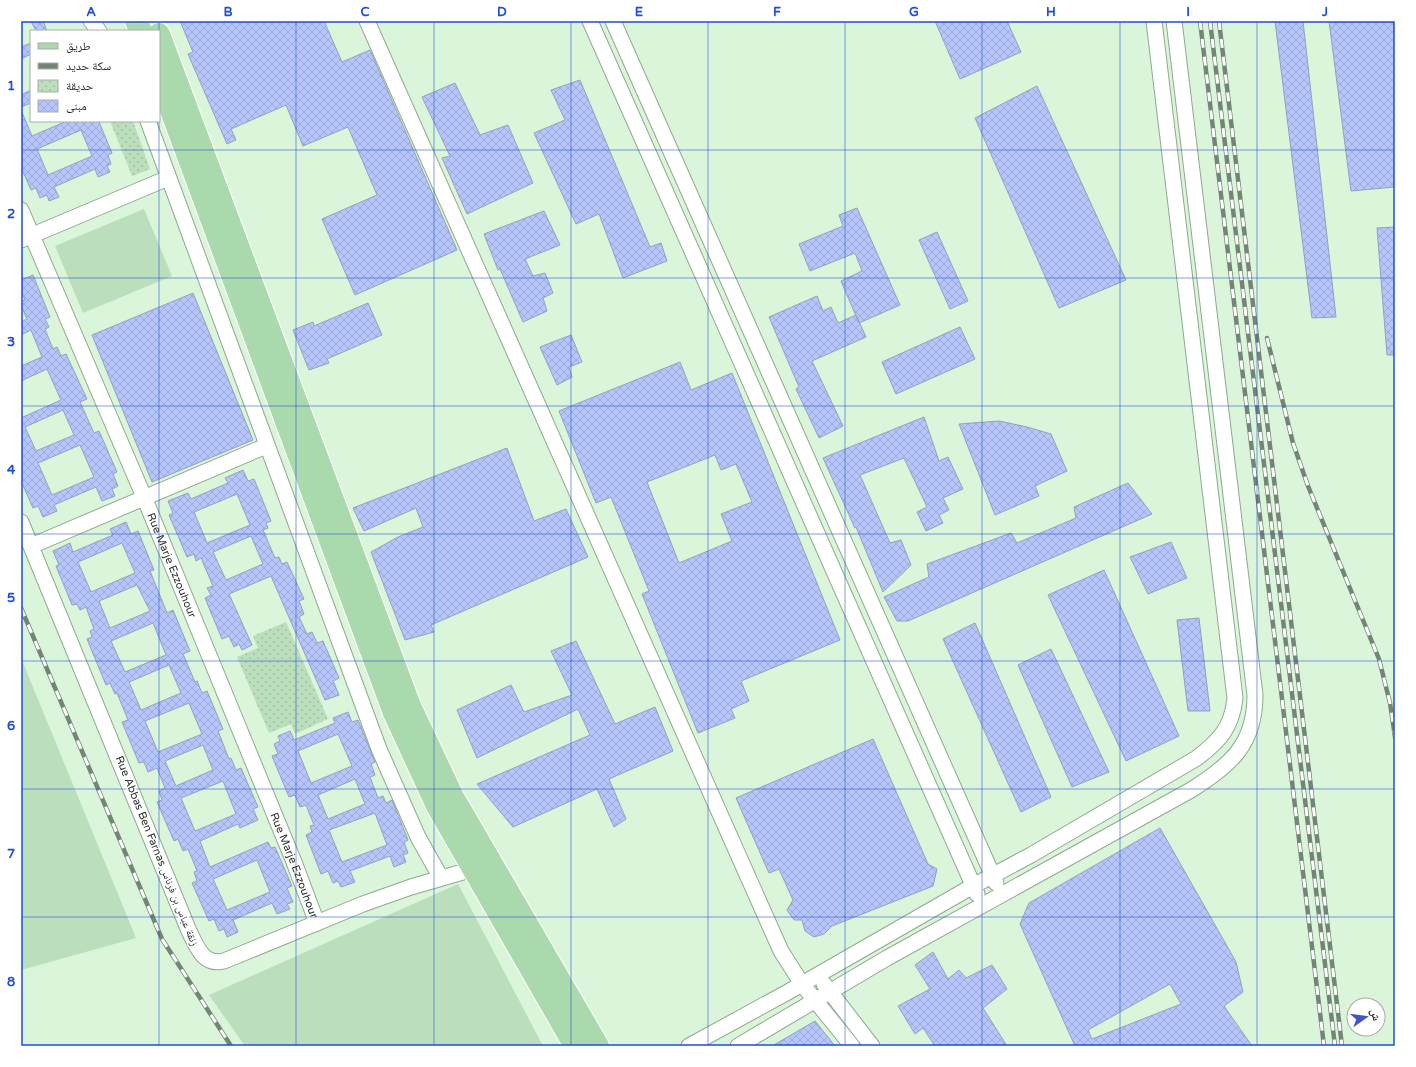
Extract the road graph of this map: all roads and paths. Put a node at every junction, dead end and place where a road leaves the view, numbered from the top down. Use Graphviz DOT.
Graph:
graph roads {
  1 [pos="91,21"];
  2 [pos="136,21"];
  3 [pos="153,21"];
  4 [pos="367,21"];
  5 [pos="590,21"];
  6 [pos="613,21"];
  7 [pos="1154,21"];
  8 [pos="1174,21"];
  9 [pos="98,30"];
  10 [pos="140,30"];
  11 [pos="158,30"];
  12 [pos="160,37"];
  13 [pos="160,81"];
  14 [pos="148,122"];
  15 [pos="168,178"];
  16 [pos="21,210"];
  17 [pos="27,237"];
  18 [pos="266,446"];
  19 [pos="816,477"];
  20 [pos="796,486"];
  21 [pos="144,497"];
  22 [pos="21,522"];
  23 [pos="31,546"];
  24 [pos="1213,745"];
  25 [pos="1229,762"];
  26 [pos="473,869"];
  27 [pos="992,875"];
  28 [pos="442,878"];
  29 [pos="973,886"];
  30 [pos="1001,895"];
  31 [pos="983,905"];
  32 [pos="923,915"];
  33 [pos="317,923"];
  34 [pos="932,933"];
  35 [pos="792,969"];
  36 [pos="817,976"];
  37 [pos="802,984"];
  38 [pos="830,991"];
  39 [pos="814,1000"];
  40 [pos="576,1046"];
  41 [pos="598,1046"];
  42 [pos="688,1046"];
  43 [pos="738,1046"];
  44 [pos="852,1046"];
  45 [pos="872,1046"];
  1 -- 9 [label="street"];
  2 -- 10 [label="main road"];
  3 -- 11 [label="main road"];
  4 -- 35 [label="street"];
  5 -- 20 [label="street"];
  6 -- 19 [label="street"];
  7 -- 24 [label="street"];
  8 -- 25 [label="street"];
  12 -- 41 [label="main road"];
  13 -- 26 [label="main road"];
  14 -- 15 [label="street"];
  15 -- 17 [label="street"];
  15 -- 18 [label="street"];
  16 -- 17 [label="street, Rue Marje Ezzouhour"];
  17 -- 21 [label="street, Rue Marje Ezzouhour"];
  18 -- 21 [label="street"];
  18 -- 28 [label="street"];
  19 -- 20 [label="street"];
  19 -- 27 [label="street"];
  20 -- 29 [label="street"];
  21 -- 23 [label="street"];
  21 -- 33 [label="street, Rue Marje Ezzouhour"];
  22 -- 23 [label="street, Rue Abbas Ben Farnas زنقة عباس بن فرناس"];
  23 -- 33 [label="street, Rue Abbas Ben Farnas زنقة عباس بن فرناس"];
  24 -- 25 [label="street"];
  24 -- 27 [label="street"];
  25 -- 30 [label="street"];
  26 -- 28 [label="street, Rue Abbas Ben Farnas زنقة عباس بن فرناس"];
  26 -- 40 [label="main road"];
  27 -- 29 [label="street"];
  27 -- 30 [label="street"];
  28 -- 33 [label="street, Rue Abbas Ben Farnas زنقة عباس بن فرناس"];
  29 -- 31 [label="street"];
  29 -- 32 [label="street"];
  30 -- 31 [label="street"];
  31 -- 34 [label="street"];
  32 -- 34 [label="street"];
  32 -- 36 [label="street"];
  34 -- 38 [label="street"];
  35 -- 36 [label="street"];
  35 -- 37 [label="street"];
  36 -- 37 [label="street"];
  36 -- 38 [label="street"];
  37 -- 39 [label="street"];
  37 -- 42 [label="street"];
  38 -- 39 [label="street"];
  38 -- 45 [label="street"];
  39 -- 43 [label="street"];
  39 -- 44 [label="street"];
}
